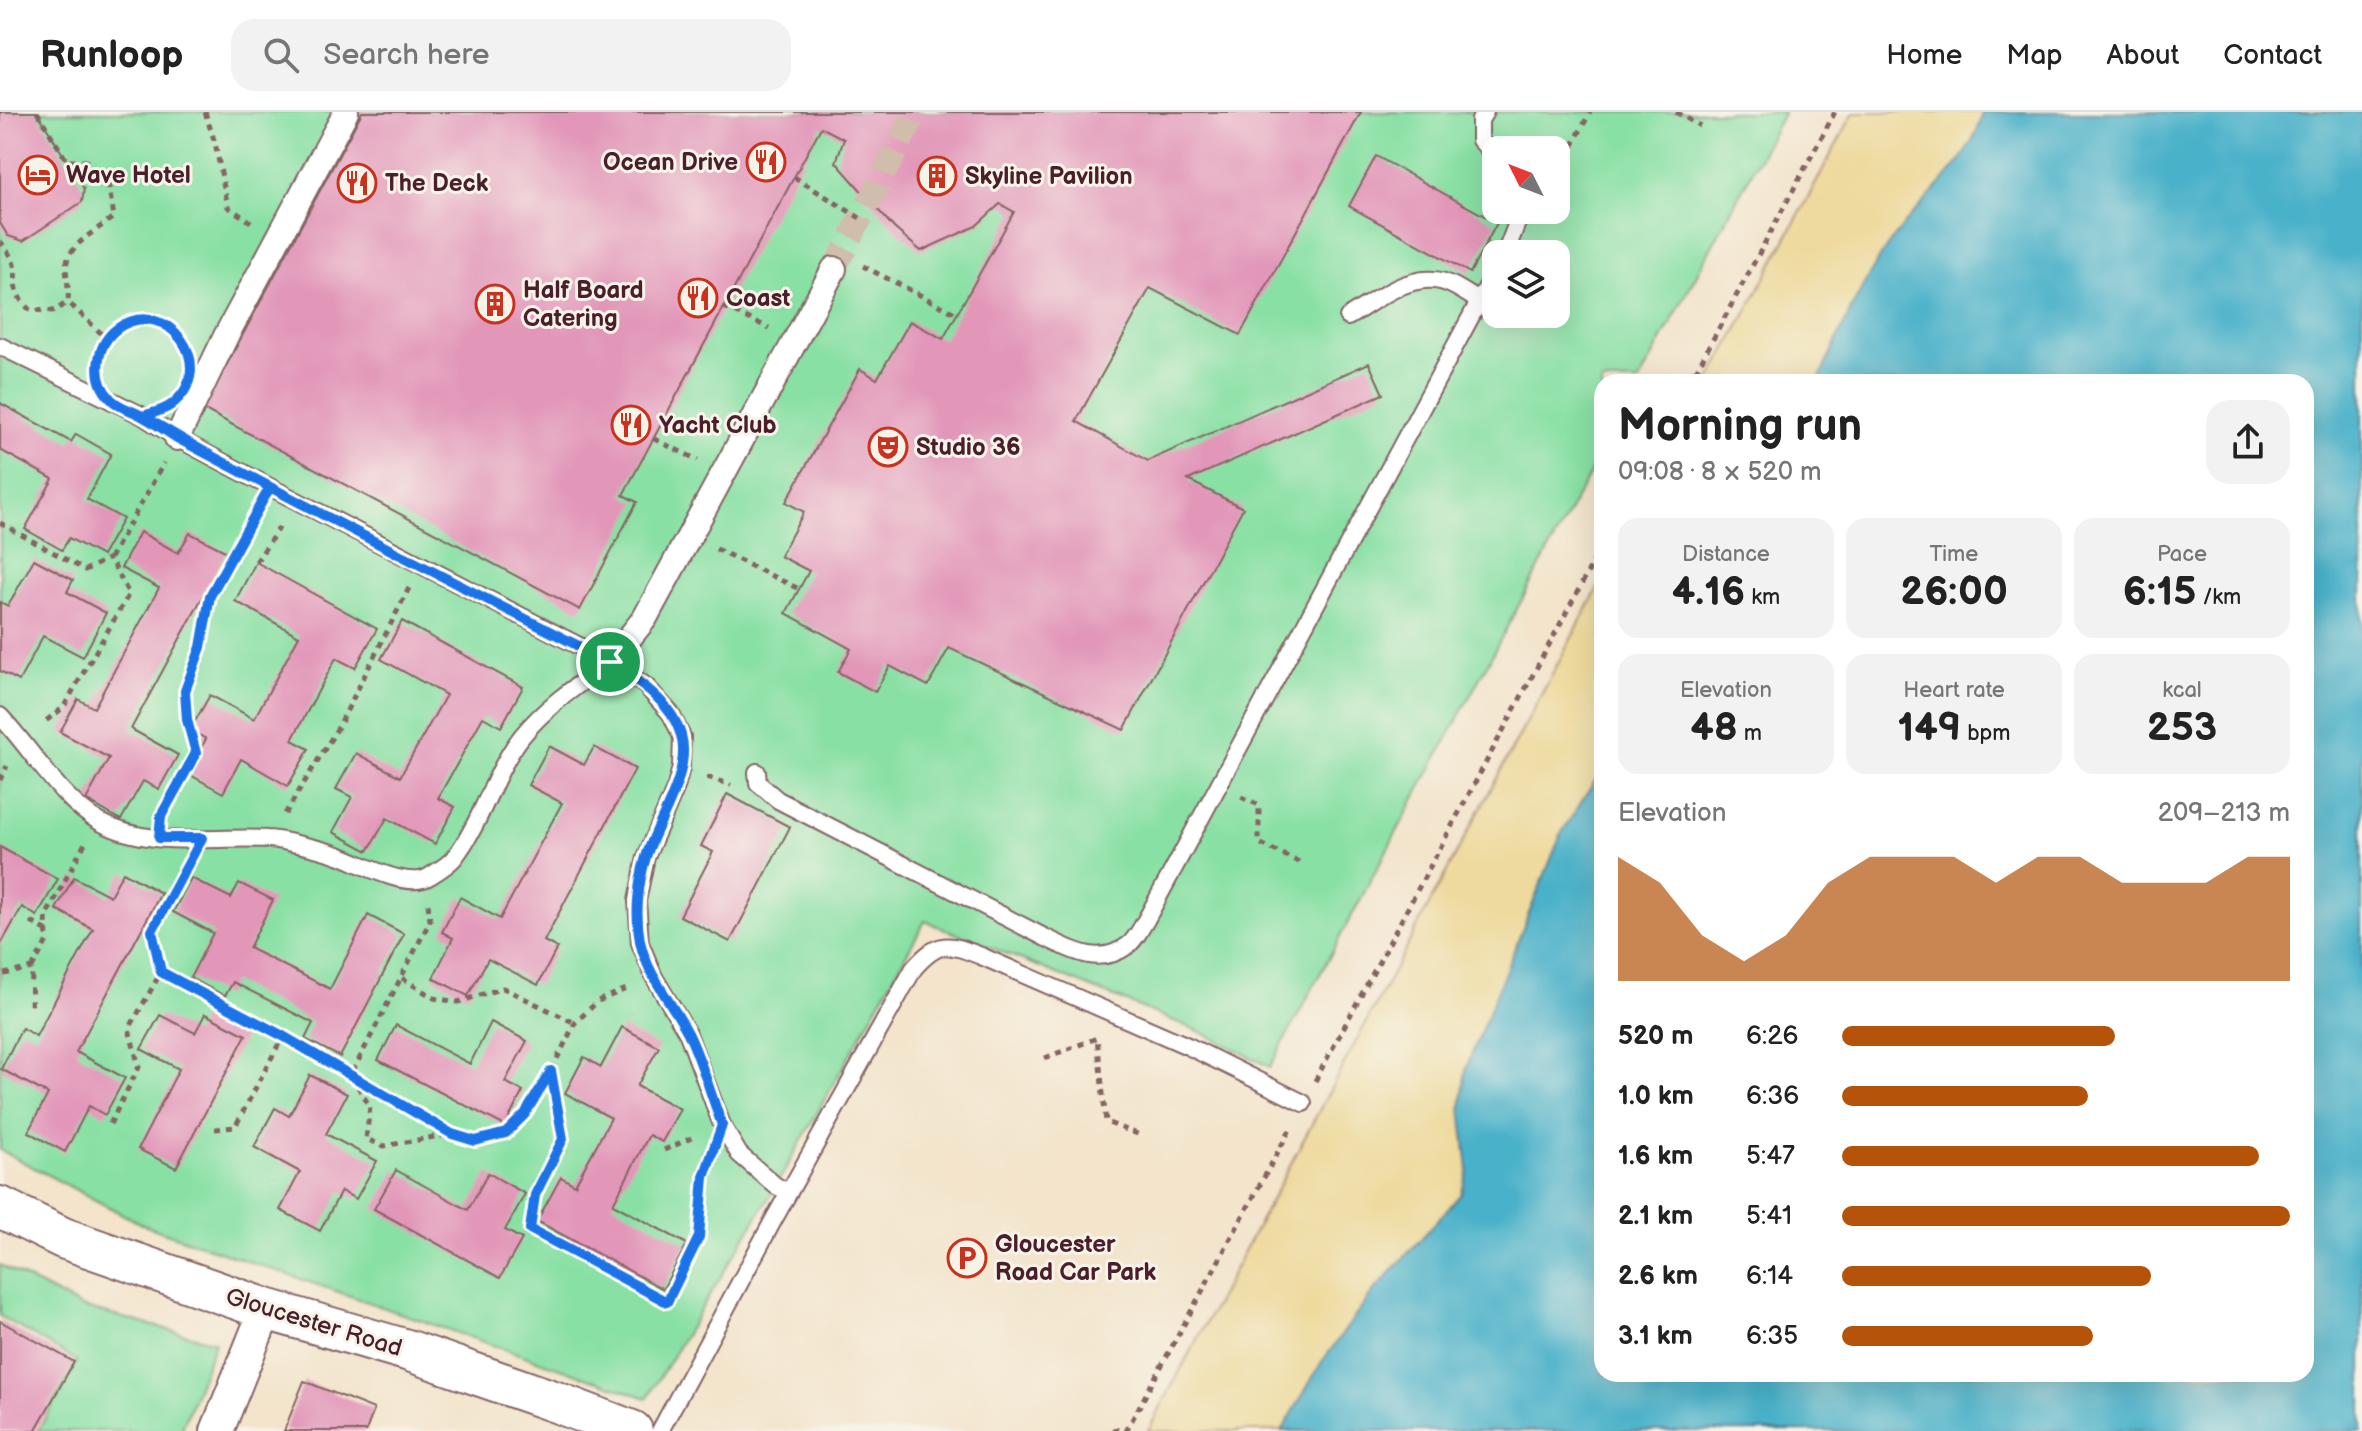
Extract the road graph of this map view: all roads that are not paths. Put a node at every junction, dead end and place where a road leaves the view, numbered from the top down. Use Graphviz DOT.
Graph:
graph roads {
  1 [pos="346,112"];
  2 [pos="1485,112"];
  3 [pos="1482,142"];
  4 [pos="844,265"];
  5 [pos="1482,296"];
  6 [pos="1479,301"];
  7 [pos="1348,317"];
  8 [pos="0,346"];
  9 [pos="177,438"];
  10 [pos="610,662"];
  11 [pos="0,716"];
  12 [pos="757,772"];
  13 [pos="1303,1103"];
  14 [pos="789,1192"];
  15 [pos="0,1207"];
  16 [pos="266,1309"];
  17 [pos="217,1431"];
  18 [pos="632,1431"];
  19 [pos="660,1431"];
  1 -- 9 [label="street"];
  2 -- 3 [label="lane"];
  4 -- 10 [label="street"];
  5 -- 6 [label="lane"];
  6 -- 7 [label="lane"];
  6 -- 12 [label="lane"];
  8 -- 9 [label="lane"];
  9 -- 10 [label="lane"];
  10 -- 11 [label="lane"];
  10 -- 14 [label="lane"];
  13 -- 14 [label="lane"];
  14 -- 19 [label="lane"];
  15 -- 16 [label="street, Gloucester Road"];
  16 -- 17 [label="street"];
  16 -- 18 [label="street, Gloucester Road"];
}
